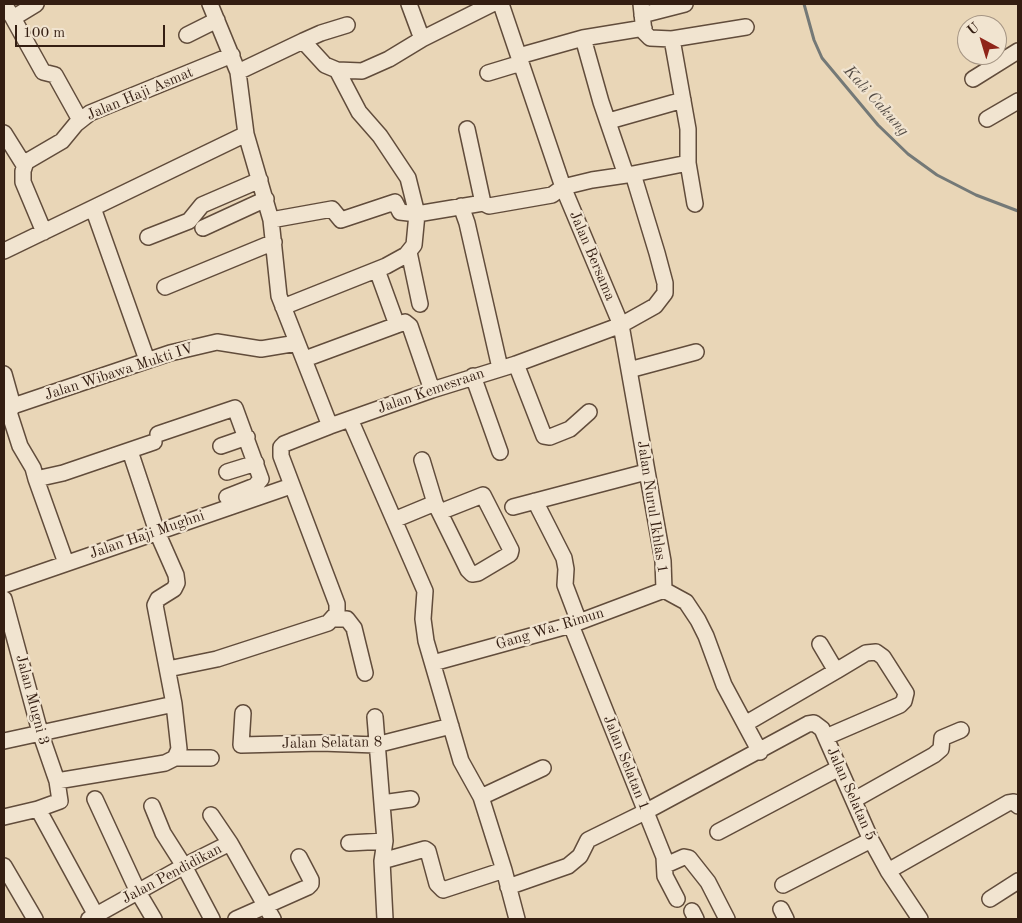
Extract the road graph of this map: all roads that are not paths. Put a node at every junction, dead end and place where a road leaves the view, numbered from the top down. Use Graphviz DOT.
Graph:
graph roads {
  1 [pos="4,4"];
  2 [pos="36,4"];
  3 [pos="409,4"];
  4 [pos="492,4"];
  5 [pos="501,4"];
  6 [pos="685,4"];
  7 [pos="214,9"];
  8 [pos="642,16"];
  9 [pos="13,18"];
  10 [pos="347,25"];
  11 [pos="746,27"];
  12 [pos="188,35"];
  13 [pos="583,38"];
  14 [pos="422,39"];
  15 [pos="672,39"];
  16 [pos="304,41"];
  17 [pos="1018,51"];
  18 [pos="232,55"];
  19 [pos="520,59"];
  20 [pos="338,70"];
  21 [pos="238,72"];
  22 [pos="488,73"];
  23 [pos="973,79"];
  24 [pos="683,100"];
  25 [pos="1018,100"];
  26 [pos="80,120"];
  27 [pos="987,120"];
  28 [pos="609,121"];
  29 [pos="467,129"];
  30 [pos="4,133"];
  31 [pos="246,134"];
  32 [pos="688,163"];
  33 [pos="24,165"];
  34 [pos="630,174"];
  35 [pos="260,180"];
  36 [pos="563,187"];
  37 [pos="266,199"];
  38 [pos="484,203"];
  39 [pos="695,204"];
  40 [pos="462,206"];
  41 [pos="93,208"];
  42 [pos="417,214"];
  43 [pos="271,220"];
  44 [pos="203,228"];
  45 [pos="44,232"];
  46 [pos="148,238"];
  47 [pos="274,242"];
  48 [pos="4,251"];
  49 [pos="409,252"];
  50 [pos="377,270"];
  51 [pos="165,287"];
  52 [pos="420,304"];
  53 [pos="283,307"];
  54 [pos="401,323"];
  55 [pos="621,325"];
  56 [pos="297,343"];
  57 [pos="696,352"];
  58 [pos="305,359"];
  59 [pos="147,360"];
  60 [pos="516,364"];
  61 [pos="500,368"];
  62 [pos="629,370"];
  63 [pos="4,374"];
  64 [pos="474,376"];
  65 [pos="432,390"];
  66 [pos="8,410"];
  67 [pos="589,412"];
  68 [pos="350,419"];
  69 [pos="330,426"];
  70 [pos="247,437"];
  71 [pos="221,446"];
  72 [pos="130,451"];
  73 [pos="500,452"];
  74 [pos="422,460"];
  75 [pos="256,463"];
  76 [pos="228,472"];
  77 [pos="646,472"];
  78 [pos="36,479"];
  79 [pos="262,479"];
  80 [pos="287,487"];
  81 [pos="227,497"];
  82 [pos="535,501"];
  83 [pos="438,507"];
  84 [pos="513,507"];
  85 [pos="394,520"];
  86 [pos="157,532"];
  87 [pos="66,563"];
  88 [pos="4,585"];
  89 [pos="664,590"];
  90 [pos="4,598"];
  91 [pos="333,619"];
  92 [pos="575,624"];
  93 [pos="820,644"];
  94 [pos="432,663"];
  95 [pos="168,669"];
  96 [pos="836,671"];
  97 [pos="365,673"];
  98 [pos="174,704"];
  99 [pos="242,713"];
  100 [pos="374,717"];
  101 [pos="745,724"];
  102 [pos="451,726"];
  103 [pos="961,730"];
  104 [pos="40,732"];
  105 [pos="826,737"];
  106 [pos="4,741"];
  107 [pos="376,746"];
  108 [pos="760,752"];
  109 [pos="174,758"];
  110 [pos="211,758"];
  111 [pos="543,768"];
  112 [pos="840,768"];
  113 [pos="57,781"];
  114 [pos="482,796"];
  115 [pos="95,799"];
  116 [pos="412,799"];
  117 [pos="854,800"];
  118 [pos="382,803"];
  119 [pos="152,806"];
  120 [pos="1018,806"];
  121 [pos="38,809"];
  122 [pos="645,812"];
  123 [pos="211,815"];
  124 [pos="4,817"];
  125 [pos="718,832"];
  126 [pos="871,840"];
  127 [pos="385,841"];
  128 [pos="230,843"];
  129 [pos="349,843"];
  130 [pos="300,857"];
  131 [pos="382,861"];
  132 [pos="666,864"];
  133 [pos="4,866"];
  134 [pos="184,866"];
  135 [pos="504,870"];
  136 [pos="888,871"];
  137 [pos="1018,881"];
  138 [pos="783,885"];
  139 [pos="508,887"];
  140 [pos="138,892"];
  141 [pos="676,899"];
  142 [pos="990,899"];
  143 [pos="266,905"];
  144 [pos="94,918"];
  145 [pos="35,919"];
  146 [pos="154,919"];
  147 [pos="212,919"];
  148 [pos="236,919"];
  149 [pos="273,919"];
  150 [pos="385,919"];
  151 [pos="517,919"];
  152 [pos="727,919"];
  153 [pos="920,919"];
  1 -- 9 [label="street"];
  2 -- 9 [label="street"];
  3 -- 14 [label="street"];
  4 -- 14 [label="street"];
  5 -- 19 [label="street, Jalan Bersama"];
  6 -- 8 [label="street"];
  7 -- 12 [label="street"];
  7 -- 18 [label="street"];
  8 -- 13 [label="street"];
  8 -- 15 [label="street"];
  9 -- 26 [label="street"];
  10 -- 16 [label="street"];
  11 -- 15 [label="street"];
  13 -- 19 [label="street"];
  13 -- 28 [label="street"];
  14 -- 20 [label="street"];
  15 -- 24 [label="street"];
  16 -- 20 [label="street"];
  16 -- 21 [label="street"];
  17 -- 23 [label="street"];
  18 -- 21 [label="street"];
  18 -- 26 [label="street, Jalan Haji Asmat"];
  19 -- 22 [label="street"];
  19 -- 36 [label="street, Jalan Bersama"];
  20 -- 42 [label="street"];
  21 -- 31 [label="street"];
  24 -- 28 [label="street"];
  24 -- 32 [label="street"];
  25 -- 27 [label="street"];
  26 -- 33 [label="street, Jalan Haji Asmat"];
  28 -- 34 [label="street"];
  29 -- 38 [label="street"];
  30 -- 33 [label="street"];
  31 -- 35 [label="street"];
  31 -- 41 [label="street"];
  32 -- 34 [label="street"];
  32 -- 39 [label="street"];
  33 -- 45 [label="street"];
  34 -- 36 [label="street"];
  34 -- 55 [label="street, Jalan Kemesraan"];
  35 -- 37 [label="street"];
  35 -- 46 [label="street"];
  36 -- 38 [label="street"];
  36 -- 55 [label="street, Jalan Bersama"];
  37 -- 43 [label="street"];
  37 -- 44 [label="street"];
  38 -- 40 [label="street"];
  40 -- 42 [label="street"];
  40 -- 61 [label="street"];
  41 -- 45 [label="street"];
  41 -- 59 [label="street"];
  42 -- 43 [label="street"];
  42 -- 49 [label="street"];
  43 -- 47 [label="street"];
  45 -- 48 [label="street"];
  47 -- 51 [label="street"];
  47 -- 53 [label="street"];
  49 -- 50 [label="street"];
  49 -- 52 [label="street"];
  50 -- 53 [label="street"];
  50 -- 54 [label="street"];
  53 -- 56 [label="street"];
  54 -- 58 [label="street"];
  54 -- 65 [label="street"];
  55 -- 60 [label="street, Jalan Kemesraan"];
  55 -- 62 [label="street, Jalan Nurul Ikhlas 1"];
  56 -- 58 [label="street"];
  56 -- 59 [label="street, Jalan Wibawa Mukti IV"];
  57 -- 62 [label="street"];
  58 -- 69 [label="street"];
  59 -- 66 [label="street, Jalan Wibawa Mukti IV"];
  60 -- 61 [label="street, Jalan Kemesraan"];
  60 -- 67 [label="street"];
  61 -- 64 [label="street, Jalan Kemesraan"];
  62 -- 77 [label="street, Jalan Nurul Ikhlas 1"];
  63 -- 66 [label="street"];
  64 -- 65 [label="street, Jalan Kemesraan"];
  64 -- 73 [label="street"];
  65 -- 68 [label="street, Jalan Kemesraan"];
  66 -- 78 [label="street"];
  68 -- 69 [label="street, Jalan Kemesraan"];
  68 -- 85 [label="street"];
  69 -- 80 [label="street, Jalan Kemesraan"];
  70 -- 71 [label="street"];
  70 -- 72 [label="street"];
  70 -- 75 [label="street"];
  72 -- 78 [label="street"];
  72 -- 86 [label="street"];
  74 -- 83 [label="street"];
  75 -- 76 [label="street"];
  75 -- 79 [label="street"];
  77 -- 82 [label="street"];
  77 -- 89 [label="street, Jalan Nurul Ikhlas 1"];
  78 -- 87 [label="street"];
  79 -- 80 [label="street"];
  79 -- 81 [label="street"];
  80 -- 86 [label="street, Jalan Haji Mughni"];
  80 -- 91 [label="street"];
  82 -- 84 [label="street"];
  82 -- 92 [label="street, Jalan Selatan 1"];
  83 -- 83 [label="street"];
  83 -- 85 [label="street"];
  85 -- 94 [label="street"];
  86 -- 87 [label="street, Jalan Haji Mughni"];
  86 -- 95 [label="street"];
  87 -- 88 [label="street, Jalan Haji Mughni"];
  89 -- 92 [label="street, Gang Wa. Rimun"];
  89 -- 101 [label="street, Jalan Nurul Ikhlas 1"];
  90 -- 104 [label="street, Jalan Mugni 3"];
  91 -- 95 [label="street"];
  91 -- 97 [label="street"];
  92 -- 94 [label="street, Gang Wa. Rimun"];
  92 -- 122 [label="street, Jalan Selatan 1"];
  93 -- 96 [label="street"];
  94 -- 102 [label="street"];
  95 -- 98 [label="street"];
  96 -- 101 [label="street"];
  96 -- 105 [label="street"];
  98 -- 104 [label="street"];
  98 -- 109 [label="street"];
  99 -- 107 [label="street, Jalan Selatan 8"];
  100 -- 107 [label="street"];
  101 -- 108 [label="street, Jalan Nurul Ikhlas 1"];
  102 -- 107 [label="street, Jalan Selatan 8"];
  102 -- 114 [label="street"];
  103 -- 117 [label="street"];
  104 -- 106 [label="street"];
  104 -- 113 [label="street, Jalan Mugni 3"];
  105 -- 108 [label="street, Jalan Selatan 5"];
  105 -- 112 [label="street, Jalan Selatan 5"];
  107 -- 118 [label="street"];
  108 -- 122 [label="street"];
  109 -- 110 [label="street"];
  109 -- 113 [label="street"];
  111 -- 114 [label="street"];
  112 -- 117 [label="street, Jalan Selatan 5"];
  112 -- 125 [label="street"];
  113 -- 121 [label="street, Jalan Mugni 3"];
  114 -- 135 [label="street"];
  115 -- 140 [label="street"];
  116 -- 118 [label="street"];
  117 -- 126 [label="street, Jalan Selatan 5"];
  118 -- 127 [label="street"];
  119 -- 134 [label="street"];
  120 -- 136 [label="street"];
  121 -- 124 [label="street"];
  121 -- 144 [label="street"];
  122 -- 132 [label="street, Jalan Selatan 1"];
  122 -- 139 [label="street"];
  123 -- 128 [label="street"];
  126 -- 136 [label="street, Jalan Selatan 5"];
  126 -- 138 [label="street"];
  127 -- 129 [label="street"];
  127 -- 131 [label="street"];
  128 -- 134 [label="street, Jalan Pendidikan"];
  128 -- 143 [label="street"];
  130 -- 143 [label="street"];
  131 -- 135 [label="street"];
  131 -- 150 [label="street"];
  132 -- 141 [label="street, Jalan Selatan 1"];
  132 -- 152 [label="street"];
  133 -- 145 [label="street"];
  134 -- 140 [label="street, Jalan Pendidikan"];
  134 -- 147 [label="street"];
  135 -- 139 [label="street"];
  136 -- 153 [label="street, Jalan Selatan 5"];
  137 -- 142 [label="street"];
  139 -- 151 [label="street"];
  140 -- 144 [label="street, Jalan Pendidikan"];
  140 -- 146 [label="street"];
  143 -- 148 [label="street"];
  143 -- 149 [label="street"];
}
